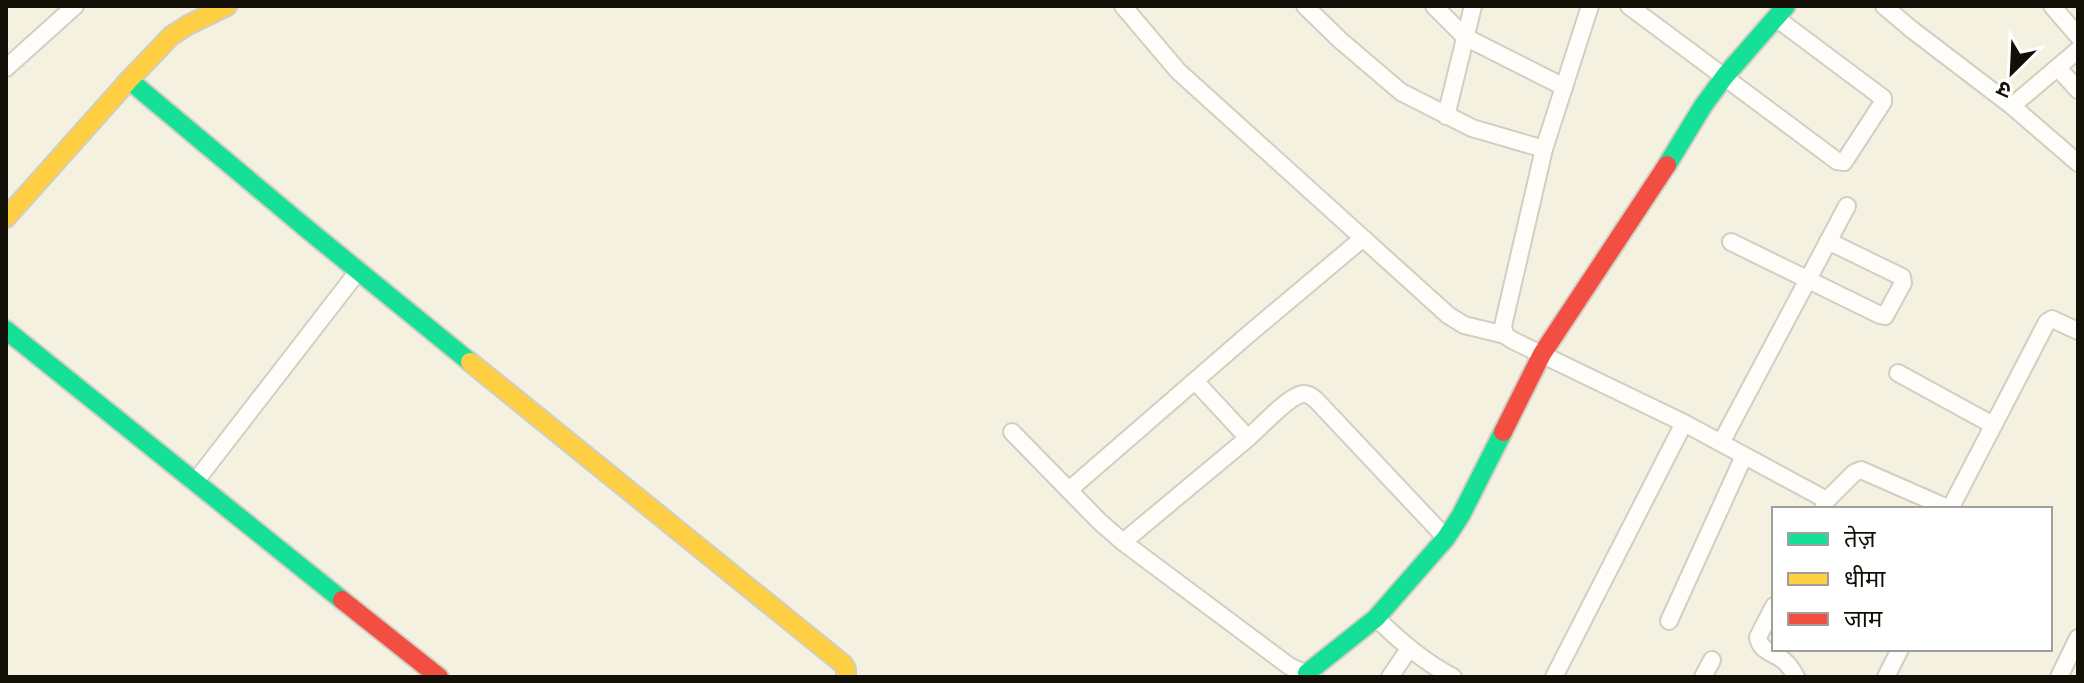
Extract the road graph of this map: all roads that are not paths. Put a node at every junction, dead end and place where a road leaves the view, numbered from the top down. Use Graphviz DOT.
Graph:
graph roads {
  1 [pos="75,6"];
  2 [pos="227,6"];
  3 [pos="1123,6"];
  4 [pos="1305,6"];
  5 [pos="1434,6"];
  6 [pos="1473,6"];
  7 [pos="1590,6"];
  8 [pos="1629,6"];
  9 [pos="1884,6"];
  10 [pos="2052,6"];
  11 [pos="1781,12"];
  12 [pos="2078,36"];
  13 [pos="1465,37"];
  14 [pos="2078,50"];
  15 [pos="6,68"];
  16 [pos="2058,68"];
  17 [pos="1725,76"];
  18 [pos="129,80"];
  19 [pos="1564,87"];
  20 [pos="2078,90"];
  21 [pos="2012,106"];
  22 [pos="1446,116"];
  23 [pos="1544,149"];
  24 [pos="2078,163"];
  25 [pos="1847,206"];
  26 [pos="6,218"];
  27 [pos="1362,239"];
  28 [pos="1828,241"];
  29 [pos="1731,242"];
  30 [pos="359,270"];
  31 [pos="1808,279"];
  32 [pos="6,330"];
  33 [pos="2078,331"];
  34 [pos="1505,335"];
  35 [pos="1542,354"];
  36 [pos="1898,373"];
  37 [pos="1195,381"];
  38 [pos="1684,423"];
  39 [pos="1993,425"];
  40 [pos="1012,432"];
  41 [pos="1248,438"];
  42 [pos="1721,443"];
  43 [pos="1744,456"];
  44 [pos="195,482"];
  45 [pos="1069,490"];
  46 [pos="1824,506"];
  47 [pos="1945,507"];
  48 [pos="1951,507"];
  49 [pos="1446,538"];
  50 [pos="1123,542"];
  51 [pos="1772,610"];
  52 [pos="1376,618"];
  53 [pos="1669,621"];
  54 [pos="2078,638"];
  55 [pos="1409,649"];
  56 [pos="1899,651"];
  57 [pos="1712,660"];
  58 [pos="1310,675"];
  59 [pos="1798,675"];
  60 [pos="439,677"];
  61 [pos="846,677"];
  62 [pos="1390,677"];
  63 [pos="1453,677"];
  64 [pos="1554,677"];
  65 [pos="1703,677"];
  66 [pos="1886,677"];
  67 [pos="2059,677"];
  1 -- 15 [label="street"];
  2 -- 18 [label="street"];
  3 -- 27 [label="street"];
  4 -- 22 [label="street"];
  5 -- 13 [label="street"];
  6 -- 13 [label="street"];
  7 -- 19 [label="street"];
  8 -- 17 [label="street"];
  9 -- 21 [label="street"];
  10 -- 12 [label="street"];
  11 -- 17 [label="street"];
  11 -- 17 [label="street"];
  13 -- 19 [label="street"];
  13 -- 22 [label="street"];
  14 -- 16 [label="street"];
  16 -- 20 [label="street"];
  16 -- 21 [label="street"];
  17 -- 35 [label="street"];
  18 -- 26 [label="street"];
  18 -- 30 [label="street"];
  19 -- 23 [label="street"];
  21 -- 24 [label="street"];
  22 -- 23 [label="street"];
  23 -- 34 [label="street"];
  25 -- 28 [label="street"];
  27 -- 34 [label="street"];
  27 -- 37 [label="street"];
  28 -- 31 [label="street"];
  28 -- 31 [label="street"];
  29 -- 31 [label="street"];
  30 -- 44 [label="street"];
  30 -- 61 [label="street"];
  31 -- 42 [label="street"];
  32 -- 44 [label="street"];
  33 -- 39 [label="street"];
  34 -- 35 [label="street"];
  35 -- 38 [label="street"];
  35 -- 49 [label="street"];
  36 -- 39 [label="street"];
  37 -- 41 [label="street"];
  37 -- 45 [label="street"];
  38 -- 42 [label="street"];
  38 -- 64 [label="street"];
  39 -- 48 [label="street"];
  40 -- 45 [label="street"];
  41 -- 49 [label="street"];
  41 -- 50 [label="street"];
  42 -- 43 [label="street"];
  43 -- 46 [label="street"];
  43 -- 53 [label="street"];
  44 -- 60 [label="street"];
  45 -- 50 [label="street"];
  46 -- 47 [label="street"];
  49 -- 52 [label="street"];
  50 -- 58 [label="street"];
  51 -- 59 [label="street"];
  52 -- 55 [label="street"];
  52 -- 58 [label="street"];
  54 -- 67 [label="street"];
  55 -- 62 [label="street"];
  55 -- 63 [label="street"];
  56 -- 66 [label="street"];
  57 -- 65 [label="street"];
}
